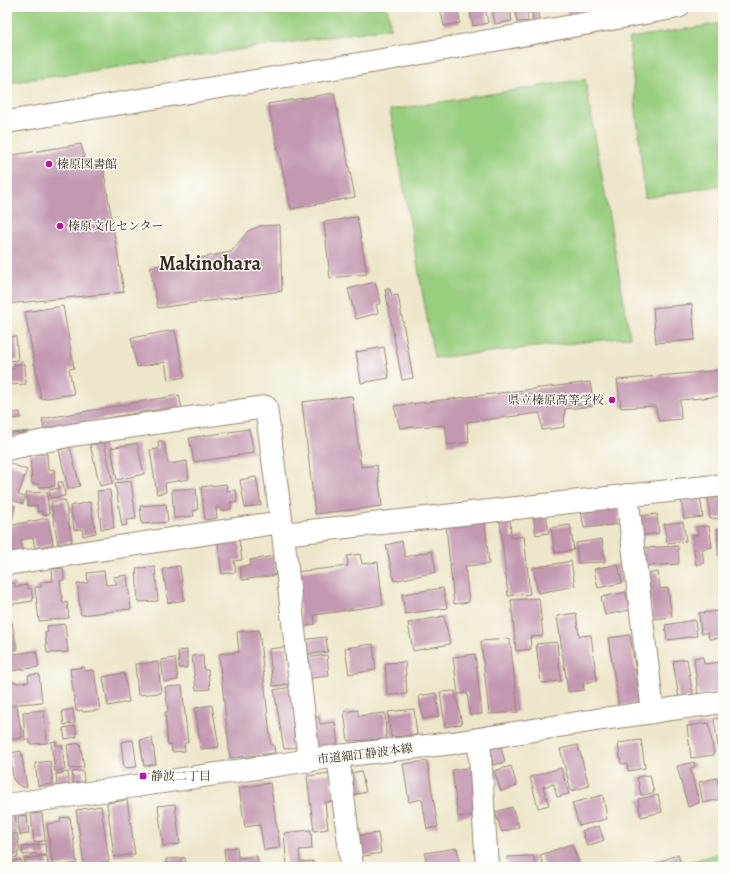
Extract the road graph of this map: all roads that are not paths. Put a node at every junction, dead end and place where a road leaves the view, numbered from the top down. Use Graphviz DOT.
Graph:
graph roads {
  1 [pos="678,7"];
  2 [pos="7,122"];
  3 [pos="7,449"];
  4 [pos="723,485"];
  5 [pos="628,495"];
  6 [pos="282,528"];
  7 [pos="7,564"];
  8 [pos="723,702"];
  9 [pos="653,712"];
  10 [pos="479,739"];
  11 [pos="338,756"];
  12 [pos="309,761"];
  13 [pos="7,805"];
  14 [pos="352,867"];
  15 [pos="487,867"];
  1 -- 2 [label="street"];
  3 -- 6 [label="street"];
  4 -- 5 [label="street"];
  5 -- 6 [label="street"];
  5 -- 9 [label="street"];
  6 -- 7 [label="street"];
  6 -- 12 [label="street"];
  8 -- 9 [label="street, 市道細江静波本線"];
  9 -- 10 [label="street, 市道細江静波本線"];
  10 -- 11 [label="street, 市道細江静波本線"];
  10 -- 15 [label="street"];
  11 -- 12 [label="street, 市道細江静波本線"];
  11 -- 14 [label="street"];
  12 -- 13 [label="street, 市道細江静波本線"];
}
